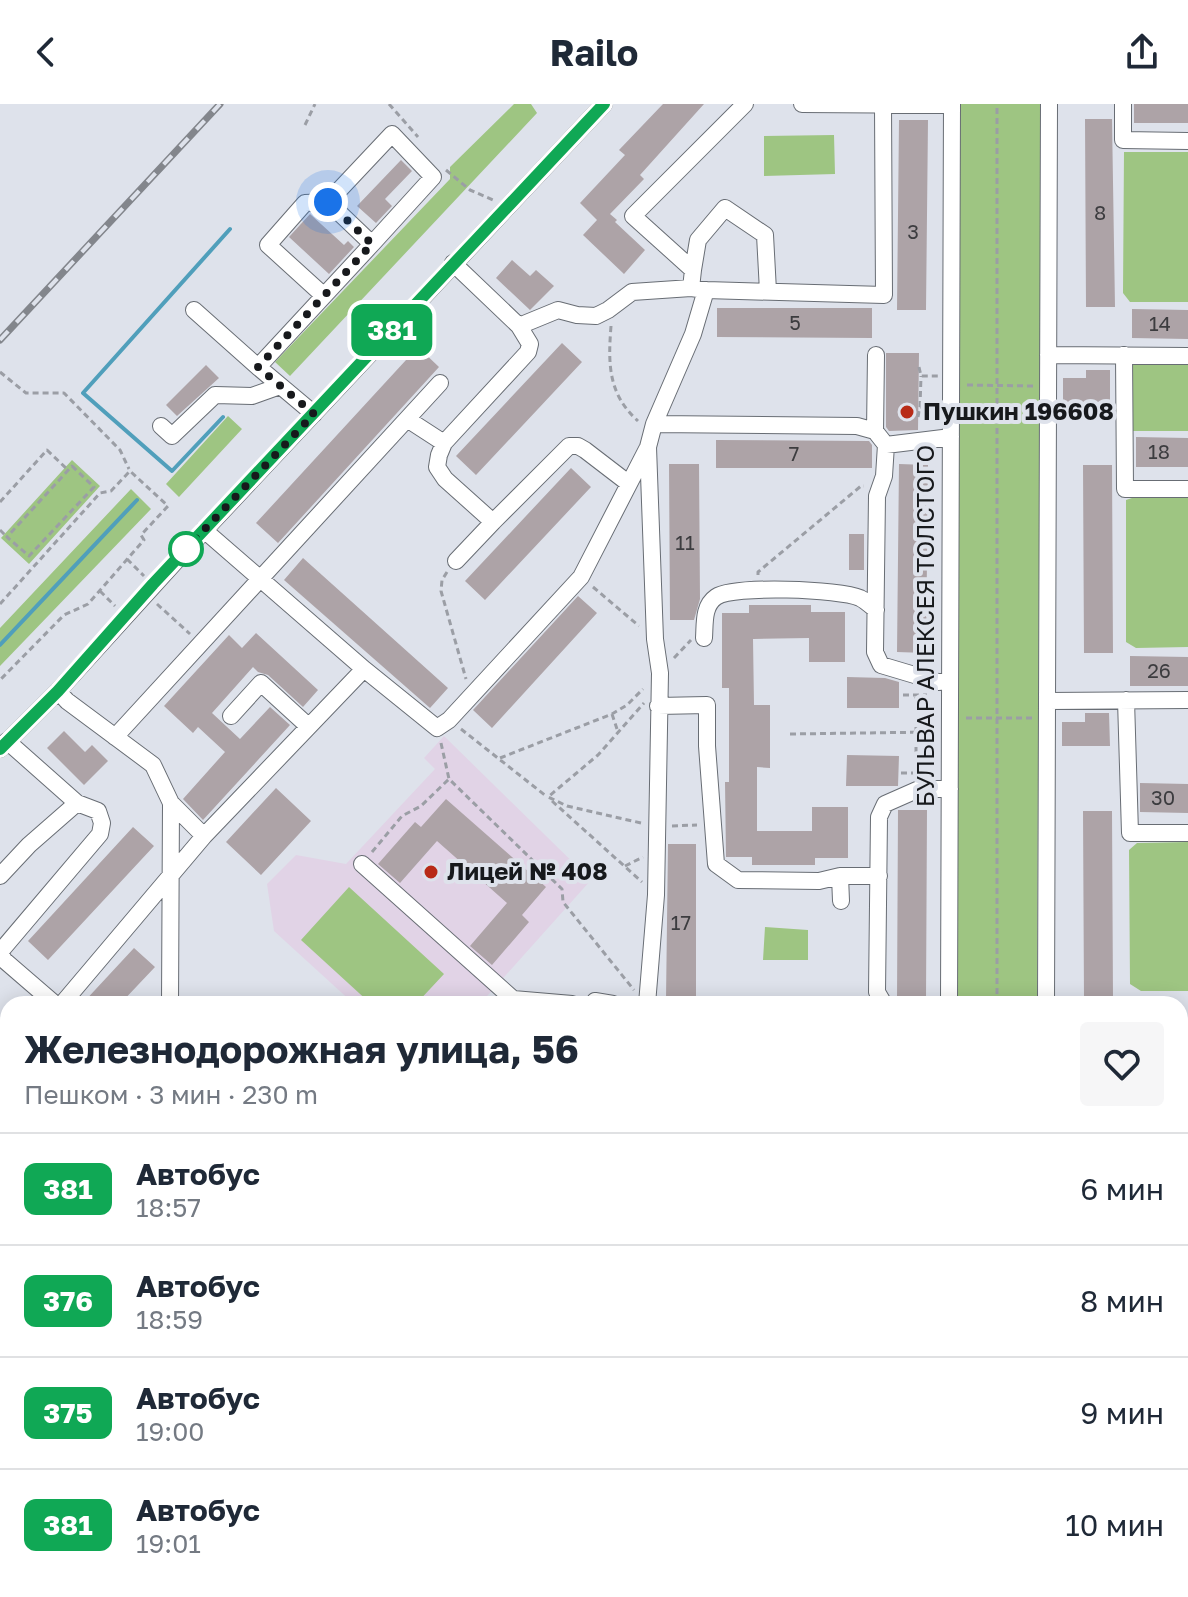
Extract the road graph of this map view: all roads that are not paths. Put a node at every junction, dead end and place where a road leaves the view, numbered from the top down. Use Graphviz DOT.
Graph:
graph roads {
  1 [pos="604,104"];
  2 [pos="745,104"];
  3 [pos="802,104"];
  4 [pos="952,104"];
  5 [pos="1049,104"];
  6 [pos="1123,104"];
  7 [pos="883,105"];
  8 [pos="1188,141"];
  9 [pos="328,202"];
  10 [pos="372,244"];
  11 [pos="453,263"];
  12 [pos="693,270"];
  13 [pos="698,289"];
  14 [pos="768,291"];
  15 [pos="323,295"];
  16 [pos="194,310"];
  17 [pos="519,326"];
  18 [pos="876,355"];
  19 [pos="1048,355"];
  20 [pos="1124,355"];
  21 [pos="1188,356"];
  22 [pos="258,367"];
  23 [pos="440,383"];
  24 [pos="280,386"];
  25 [pos="314,414"];
  26 [pos="407,419"];
  27 [pos="161,426"];
  28 [pos="875,431"];
  29 [pos="651,435"];
  30 [pos="951,437"];
  31 [pos="444,443"];
  32 [pos="886,445"];
  33 [pos="628,483"];
  34 [pos="1188,489"];
  35 [pos="493,522"];
  36 [pos="204,530"];
  37 [pos="456,561"];
  38 [pos="261,578"];
  39 [pos="876,610"];
  40 [pos="705,632"];
  41 [pos="364,669"];
  42 [pos="950,681"];
  43 [pos="58,691"];
  44 [pos="1126,700"];
  45 [pos="1188,700"];
  46 [pos="658,706"];
  47 [pos="1047,710"];
  48 [pos="231,716"];
  49 [pos="308,726"];
  50 [pos="115,737"];
  51 [pos="4,745"];
  52 [pos="950,789"];
  53 [pos="77,803"];
  54 [pos="171,803"];
  55 [pos="1188,833"];
  56 [pos="204,836"];
  57 [pos="362,864"];
  58 [pos="0,876"];
  59 [pos="840,876"];
  60 [pos="879,876"];
  61 [pos="169,877"];
  62 [pos="841,901"];
  63 [pos="46,996"];
  64 [pos="69,996"];
  65 [pos="170,996"];
  66 [pos="510,996"];
  67 [pos="648,996"];
  68 [pos="879,996"];
  69 [pos="949,996"];
  70 [pos="1046,996"];
  1 -- 11 [label="street"];
  2 -- 12 [label="street"];
  3 -- 7 [label="street"];
  4 -- 7 [label="street"];
  4 -- 30 [label="street, БУЛЬВАР АЛЕКСЕЯ ТОЛСТОГО"];
  5 -- 19 [label="street"];
  6 -- 8 [label="street"];
  7 -- 14 [label="street"];
  9 -- 10 [label="street"];
  9 -- 10 [label="street"];
  9 -- 15 [label="street"];
  10 -- 15 [label="street"];
  11 -- 17 [label="street"];
  11 -- 25 [label="street"];
  12 -- 13 [label="street"];
  12 -- 14 [label="street"];
  13 -- 14 [label="street"];
  13 -- 17 [label="street"];
  13 -- 29 [label="street"];
  15 -- 22 [label="street"];
  16 -- 22 [label="street"];
  17 -- 31 [label="street"];
  18 -- 28 [label="street"];
  19 -- 20 [label="street"];
  19 -- 47 [label="street"];
  20 -- 21 [label="street"];
  20 -- 34 [label="street"];
  22 -- 24 [label="street"];
  23 -- 26 [label="street"];
  24 -- 25 [label="street"];
  24 -- 27 [label="street"];
  25 -- 36 [label="street"];
  26 -- 31 [label="street"];
  26 -- 38 [label="street"];
  28 -- 29 [label="street"];
  28 -- 32 [label="street"];
  29 -- 33 [label="street"];
  29 -- 46 [label="street"];
  30 -- 32 [label="street"];
  30 -- 42 [label="street, БУЛЬВАР АЛЕКСЕЯ ТОЛСТОГО"];
  31 -- 35 [label="street"];
  32 -- 39 [label="street"];
  33 -- 35 [label="street"];
  33 -- 41 [label="street"];
  35 -- 37 [label="street"];
  36 -- 38 [label="street"];
  36 -- 43 [label="street"];
  38 -- 41 [label="street"];
  38 -- 50 [label="street"];
  39 -- 40 [label="street"];
  39 -- 42 [label="street"];
  41 -- 49 [label="street"];
  42 -- 52 [label="street, БУЛЬВАР АЛЕКСЕЯ ТОЛСТОГО"];
  43 -- 50 [label="street"];
  43 -- 51 [label="street"];
  44 -- 45 [label="street"];
  44 -- 47 [label="street"];
  44 -- 55 [label="street"];
  46 -- 59 [label="street"];
  46 -- 67 [label="street"];
  47 -- 70 [label="street"];
  48 -- 49 [label="street"];
  49 -- 56 [label="street"];
  50 -- 54 [label="street"];
  51 -- 53 [label="street"];
  52 -- 60 [label="street"];
  52 -- 69 [label="street, БУЛЬВАР АЛЕКСЕЯ ТОЛСТОГО"];
  53 -- 58 [label="street"];
  53 -- 63 [label="street"];
  54 -- 56 [label="street"];
  54 -- 61 [label="street"];
  56 -- 61 [label="street"];
  57 -- 66 [label="street"];
  59 -- 60 [label="street"];
  59 -- 62 [label="street"];
  60 -- 68 [label="street"];
  61 -- 64 [label="street"];
  61 -- 65 [label="street"];
}
